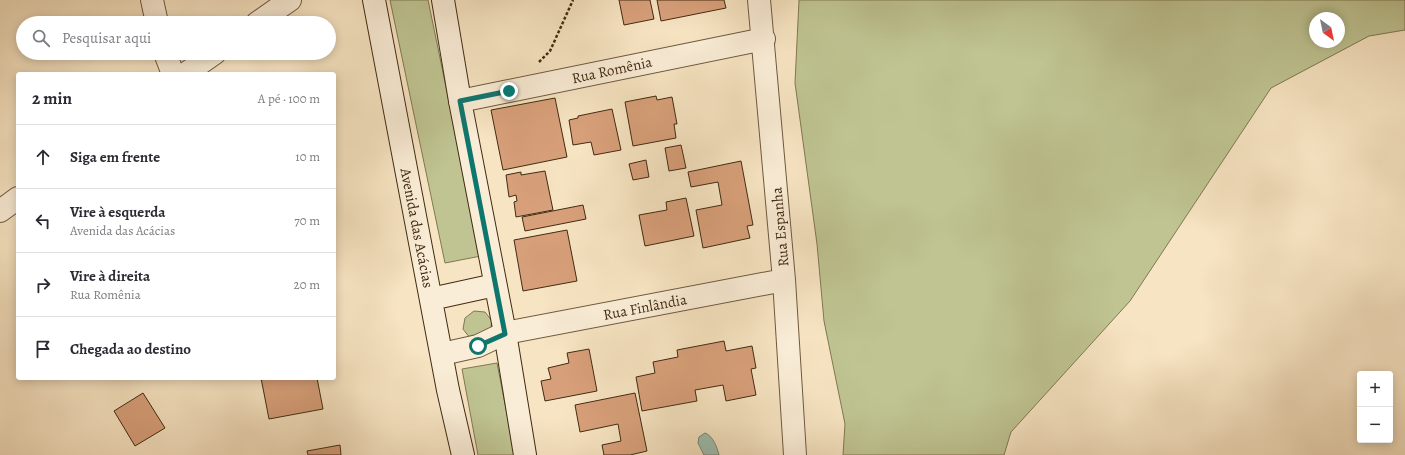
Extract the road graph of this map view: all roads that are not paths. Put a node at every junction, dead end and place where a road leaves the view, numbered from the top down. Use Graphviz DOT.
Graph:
graph roads {
  1 [pos="152,0"];
  2 [pos="290,0"];
  3 [pos="374,0"];
  4 [pos="443,0"];
  5 [pos="759,0"];
  6 [pos="155,16"];
  7 [pos="267,16"];
  8 [pos="764,39"];
  9 [pos="168,60"];
  10 [pos="204,60"];
  11 [pos="172,72"];
  12 [pos="188,72"];
  13 [pos="460,101"];
  14 [pos="16,199"];
  15 [pos="0,211"];
  16 [pos="784,280"];
  17 [pos="495,285"];
  18 [pos="431,299"];
  19 [pos="505,334"];
  20 [pos="442,354"];
  21 [pos="463,455"];
  22 [pos="525,455"];
  23 [pos="796,455"];
  1 -- 6 [label="street"];
  2 -- 7 [label="street"];
  3 -- 18 [label="street, Avenida das Acácias"];
  4 -- 13 [label="street"];
  5 -- 8 [label="street, Rua Espanha"];
  8 -- 13 [label="street, Rua Romênia"];
  8 -- 16 [label="street, Rua Espanha"];
  9 -- 11 [label="street"];
  10 -- 12 [label="street"];
  13 -- 17 [label="street"];
  14 -- 15 [label="street"];
  16 -- 19 [label="street, Rua Finlândia"];
  16 -- 23 [label="street, Rua Espanha"];
  17 -- 18 [label="street"];
  17 -- 19 [label="street"];
  18 -- 20 [label="street, Avenida das Acácias"];
  19 -- 20 [label="street, Rua Finlândia"];
  19 -- 22 [label="street"];
  20 -- 21 [label="street, Avenida das Acácias"];
}
